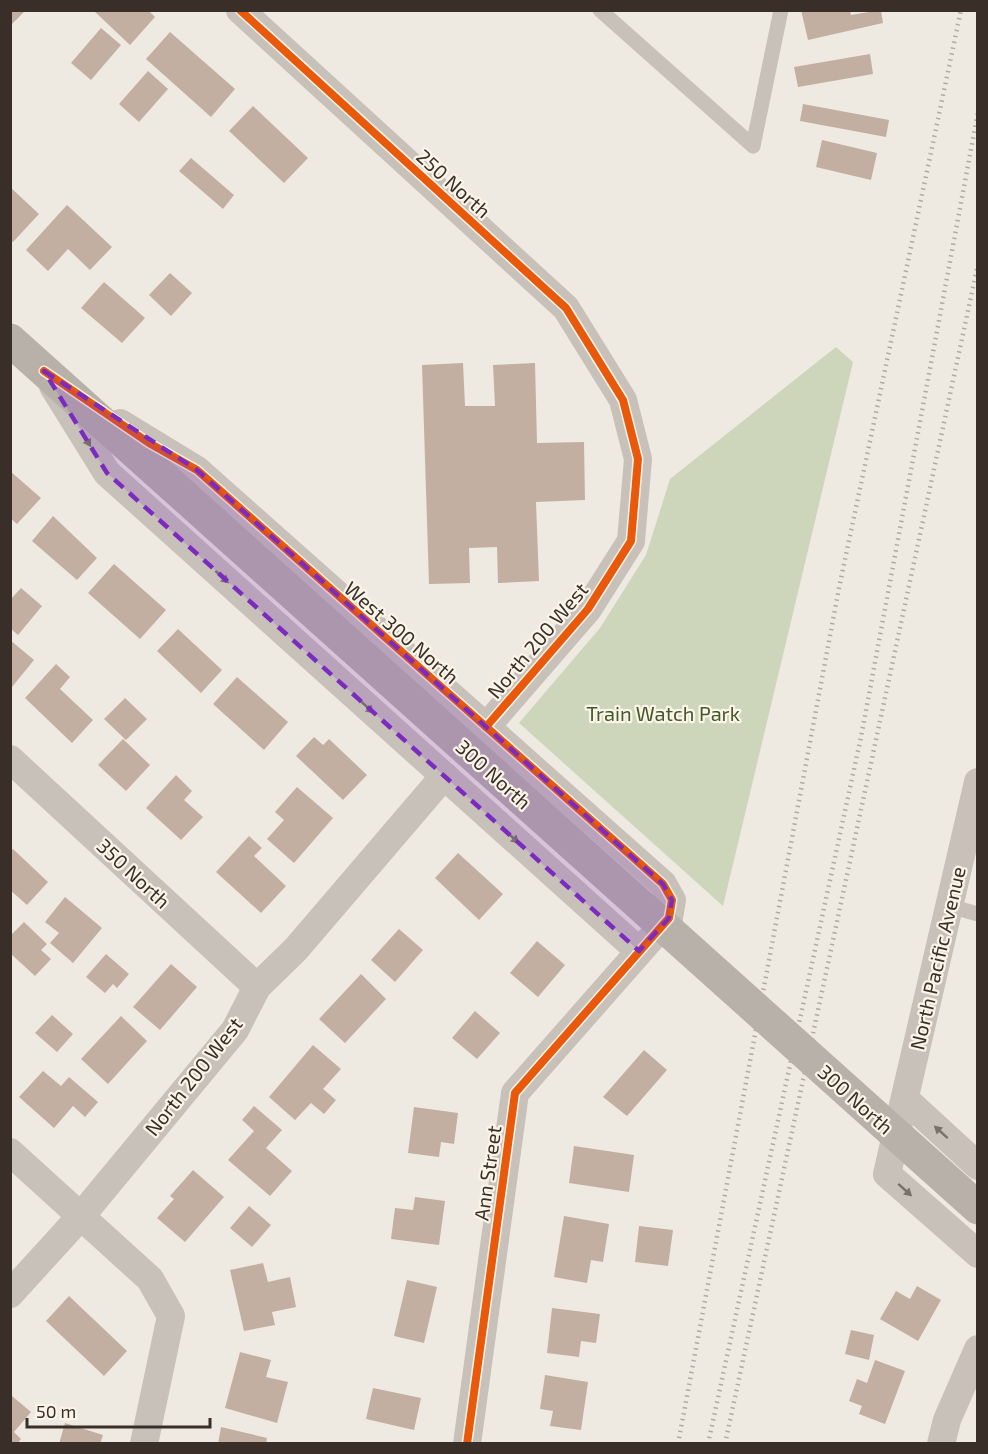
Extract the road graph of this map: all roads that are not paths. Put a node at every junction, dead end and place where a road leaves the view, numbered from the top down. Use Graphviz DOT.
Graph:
graph roads {
  1 [pos="240,10"];
  2 [pos="600,10"];
  3 [pos="781,10"];
  4 [pos="10,340"];
  5 [pos="44,371"];
  6 [pos="623,400"];
  7 [pos="486,727"];
  8 [pos="10,759"];
  9 [pos="444,776"];
  10 [pos="978,782"];
  11 [pos="949,906"];
  12 [pos="978,914"];
  13 [pos="639,951"];
  14 [pos="256,987"];
  15 [pos="905,1099"];
  16 [pos="10,1152"];
  17 [pos="978,1166"];
  18 [pos="978,1208"];
  19 [pos="81,1216"];
  20 [pos="978,1254"];
  21 [pos="10,1293"];
  22 [pos="978,1349"];
  23 [pos="144,1443"];
  24 [pos="467,1443"];
  25 [pos="941,1443"];
  1 -- 6 [label="street, 250 North"];
  2 -- 3 [label="lane"];
  4 -- 5 [label="main road, 300 North"];
  5 -- 7 [label="street, West 300 North"];
  5 -- 9 [label="street, one-way"];
  5 -- 18 [label="main road, 300 North, bridge"];
  6 -- 7 [label="street, North 200 West"];
  7 -- 13 [label="street, West 300 North"];
  8 -- 14 [label="street, 350 North"];
  9 -- 13 [label="street, one-way"];
  9 -- 14 [label="street, North 200 West"];
  10 -- 11 [label="street, North Pacific Avenue"];
  11 -- 12 [label="lane"];
  11 -- 15 [label="street, North Pacific Avenue"];
  13 -- 24 [label="street, Ann Street"];
  14 -- 19 [label="street, North 200 West"];
  17 -- 15 [label="street, one-way"];
  15 -- 20 [label="street, one-way"];
  16 -- 19 [label="street"];
  19 -- 21 [label="street, North 200 West"];
  19 -- 23 [label="street"];
  22 -- 25 [label="street"];
}
